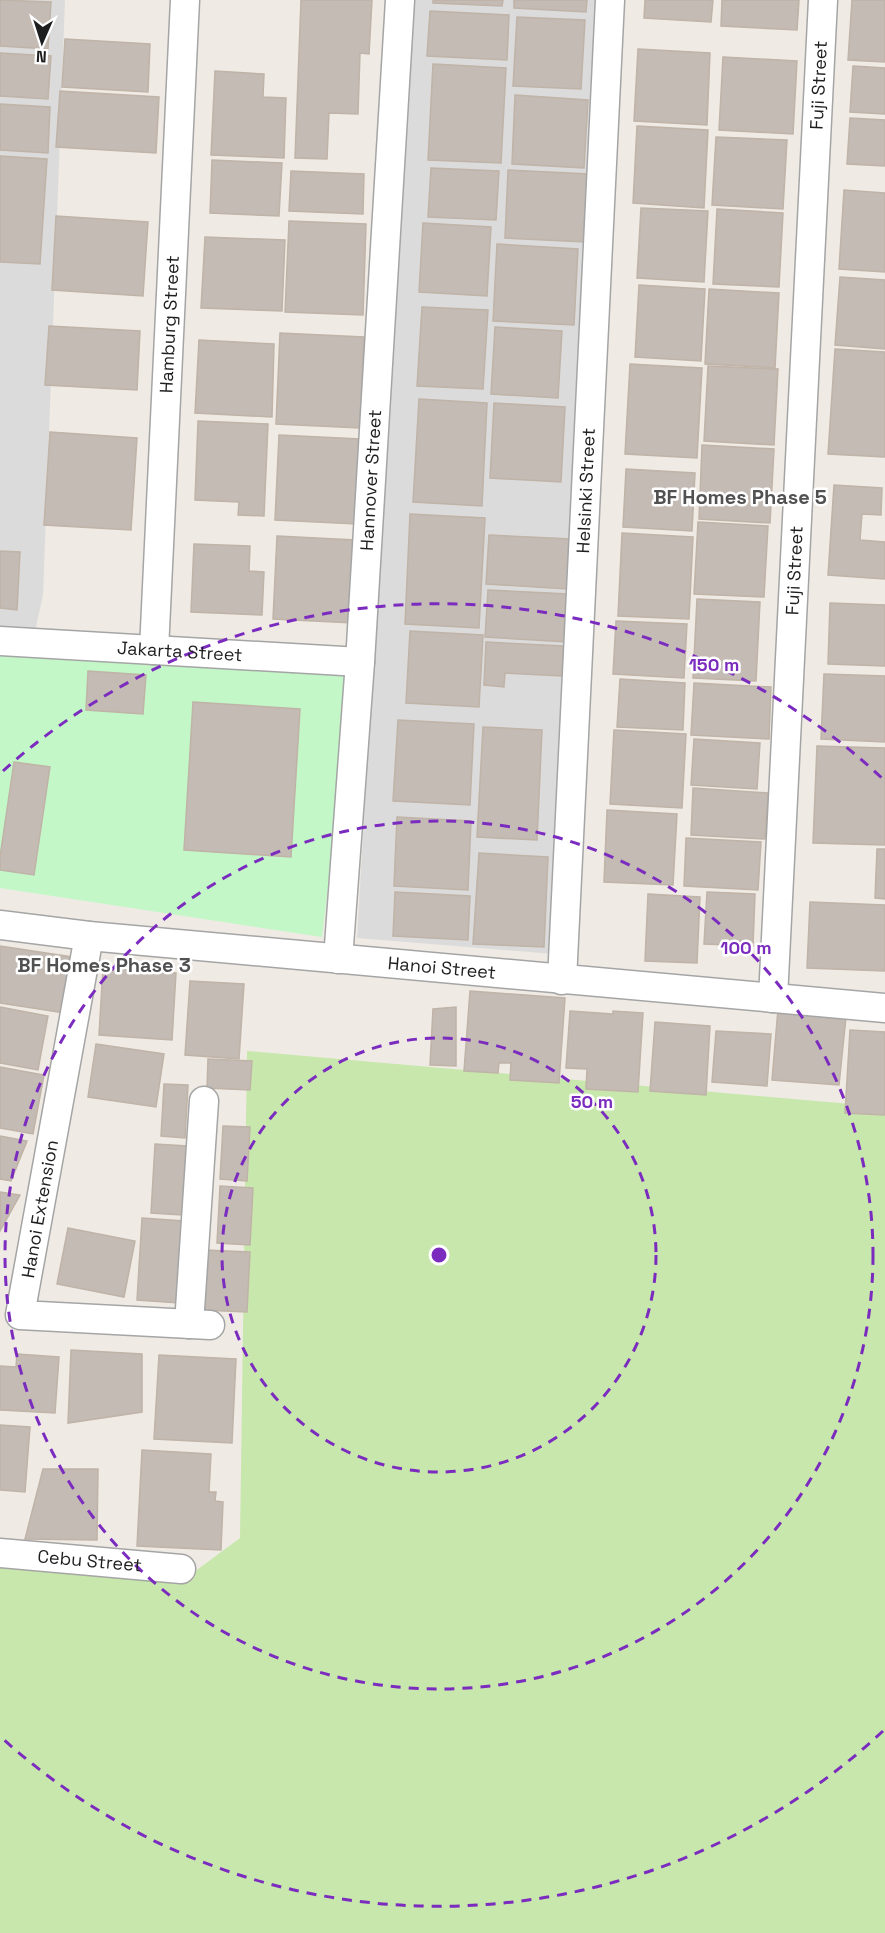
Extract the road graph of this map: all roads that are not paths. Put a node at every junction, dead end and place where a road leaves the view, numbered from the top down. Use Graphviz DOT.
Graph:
graph roads {
  1 [pos="185,0"];
  2 [pos="400,0"];
  3 [pos="610,0"];
  4 [pos="823,0"];
  5 [pos="0,641"];
  6 [pos="154,650"];
  7 [pos="360,662"];
  8 [pos="0,925"];
  9 [pos="89,936"];
  10 [pos="338,959"];
  11 [pos="562,980"];
  12 [pos="773,998"];
  13 [pos="885,1008"];
  14 [pos="204,1101"];
  15 [pos="0,1553"];
  16 [pos="181,1569"];
  1 -- 6 [label="street, Hamburg Street"];
  2 -- 7 [label="street, Hannover Street"];
  3 -- 11 [label="street, Helsinki Street"];
  4 -- 12 [label="street, Fuji Street"];
  5 -- 6 [label="street, Jakarta Street"];
  6 -- 7 [label="street, Jakarta Street"];
  7 -- 10 [label="street, Hannover Street"];
  8 -- 9 [label="street, Hanoi Street"];
  9 -- 10 [label="street, Hanoi Street"];
  9 -- 14 [label="street, Hanoi Extension"];
  10 -- 11 [label="street, Hanoi Street"];
  11 -- 12 [label="street, Hanoi Street"];
  12 -- 13 [label="street, Hanoi Street"];
  15 -- 16 [label="street, Cebu Street"];
}
